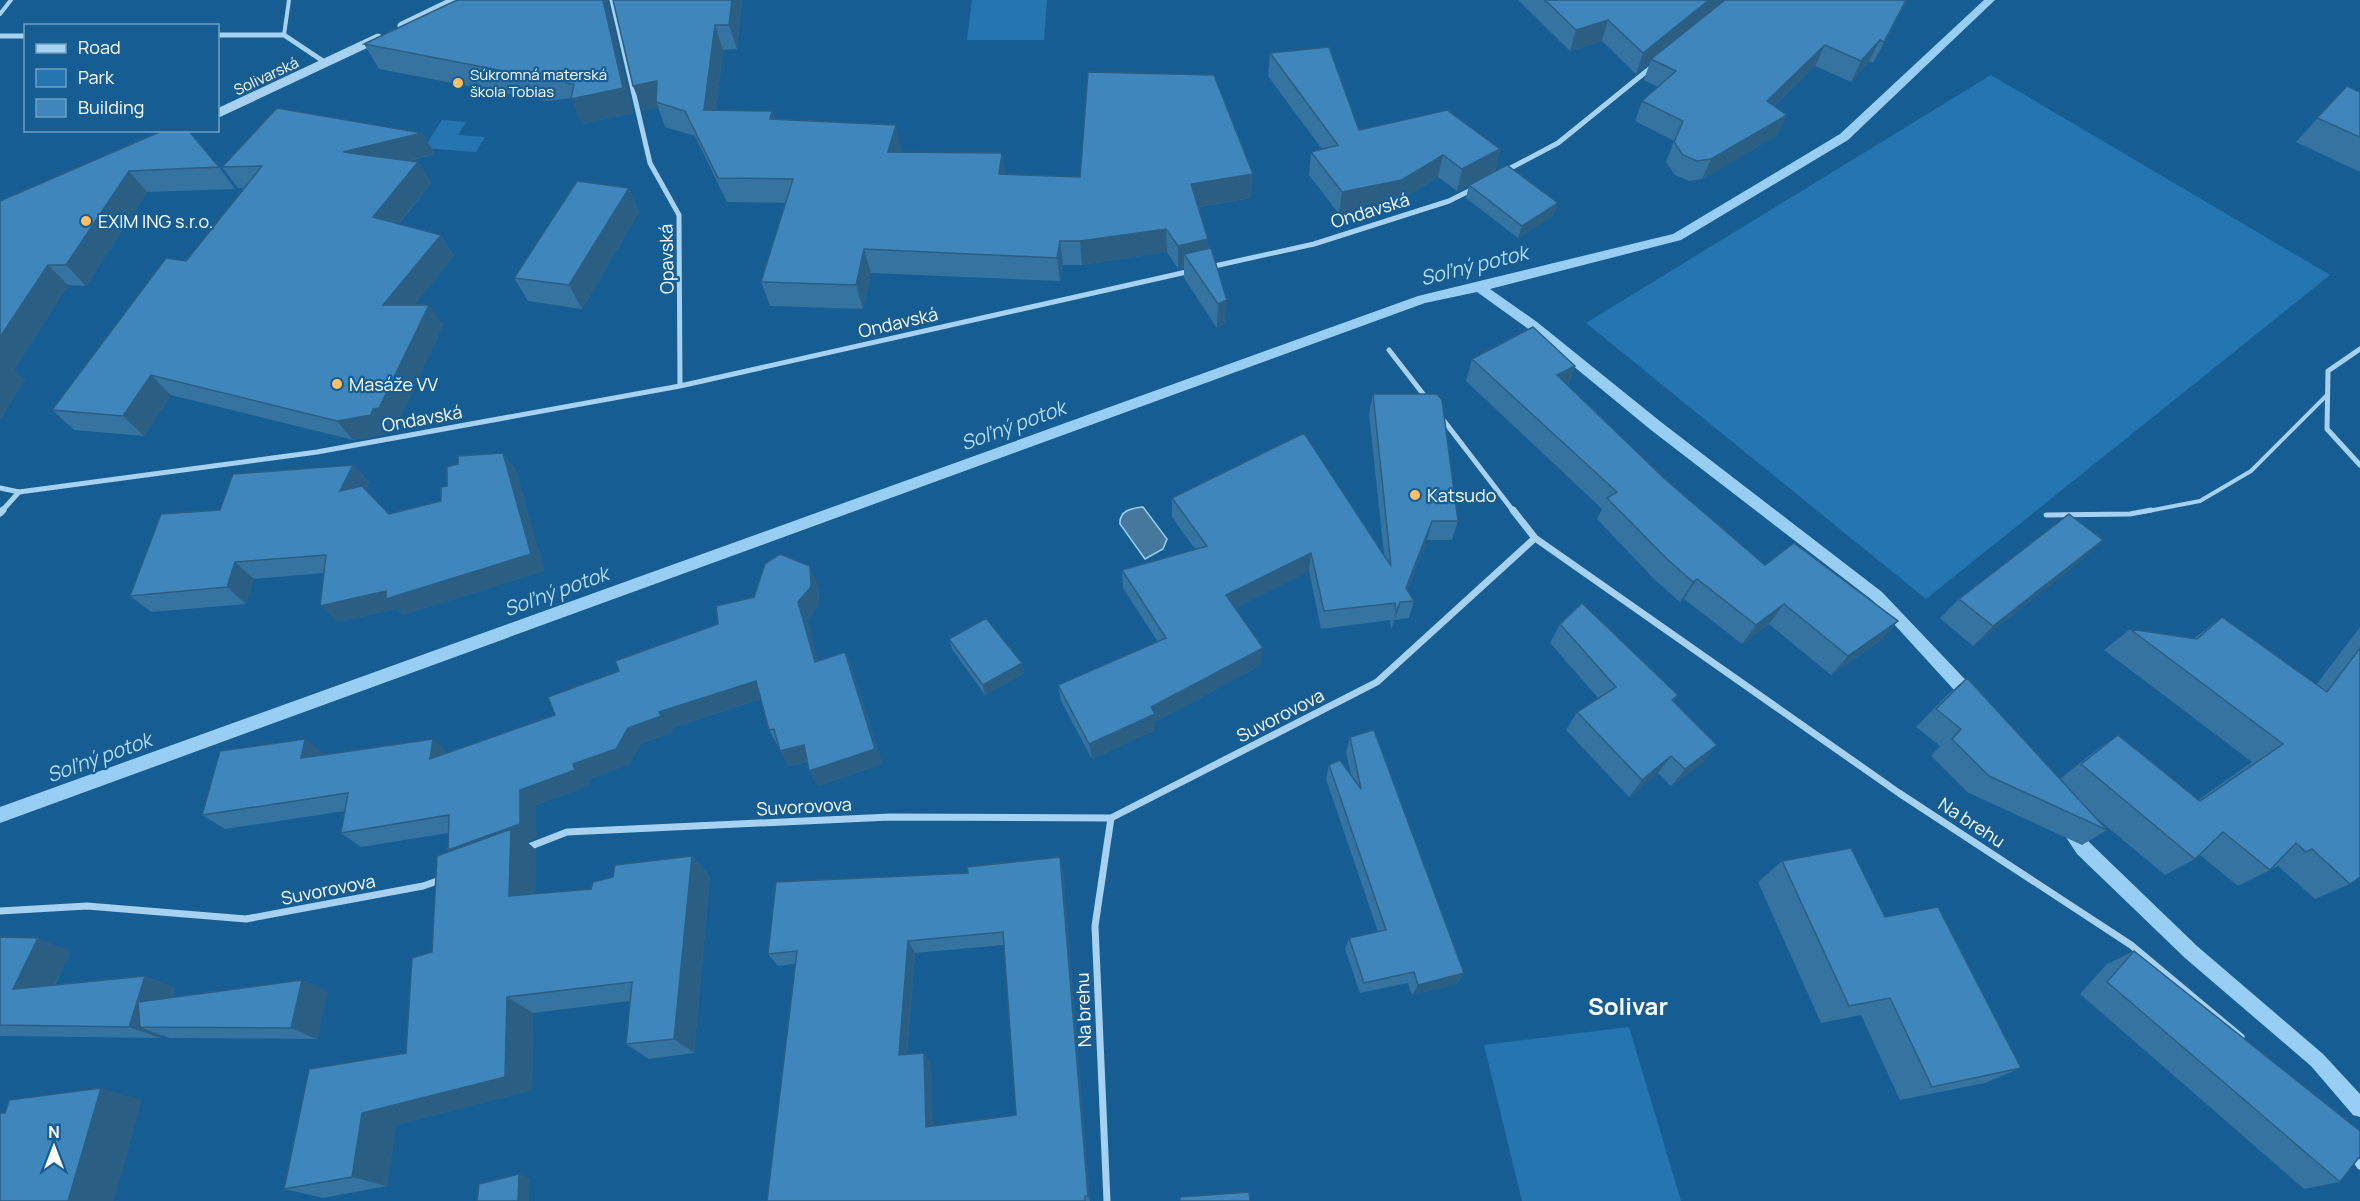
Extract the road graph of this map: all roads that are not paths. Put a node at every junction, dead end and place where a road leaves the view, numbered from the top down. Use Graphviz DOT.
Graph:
graph roads {
  1 [pos="11,0"];
  2 [pos="290,0"];
  3 [pos="456,0"];
  4 [pos="612,0"];
  5 [pos="0,14"];
  6 [pos="219,35"];
  7 [pos="284,35"];
  8 [pos="0,36"];
  9 [pos="24,36"];
  10 [pos="1661,60"];
  11 [pos="327,63"];
  12 [pos="219,113"];
  13 [pos="1499,175"];
  14 [pos="1479,185"];
  15 [pos="2360,349"];
  16 [pos="1389,350"];
  17 [pos="680,386"];
  18 [pos="2328,394"];
  19 [pos="2360,465"];
  20 [pos="0,488"];
  21 [pos="19,492"];
  22 [pos="0,513"];
  23 [pos="2046,515"];
  24 [pos="1535,538"];
  25 [pos="1111,818"];
  26 [pos="523,849"];
  27 [pos="446,878"];
  28 [pos="0,911"];
  29 [pos="2246,1041"];
  30 [pos="2348,1147"];
  31 [pos="2360,1166"];
  32 [pos="1107,1201"];
  1 -- 5 [label="lane"];
  2 -- 7 [label="lane"];
  3 -- 11 [label="street, Solivarská"];
  4 -- 17 [label="street, Opavská"];
  6 -- 7 [label="street, Solivarská"];
  7 -- 11 [label="street, Solivarská"];
  8 -- 9 [label="street"];
  10 -- 13 [label="street"];
  11 -- 12 [label="street, Solivarská"];
  14 -- 17 [label="street, Ondavská"];
  15 -- 18 [label="street"];
  16 -- 24 [label="street, Na brehu"];
  17 -- 21 [label="street, Ondavská"];
  18 -- 19 [label="street"];
  18 -- 23 [label="lane"];
  20 -- 21 [label="street, Ondavská"];
  21 -- 22 [label="street"];
  24 -- 25 [label="street, Suvorovova"];
  24 -- 29 [label="street, Na brehu"];
  25 -- 26 [label="street, Suvorovova"];
  25 -- 32 [label="street, Na brehu"];
  27 -- 28 [label="street, Suvorovova"];
  30 -- 31 [label="street"];
}
